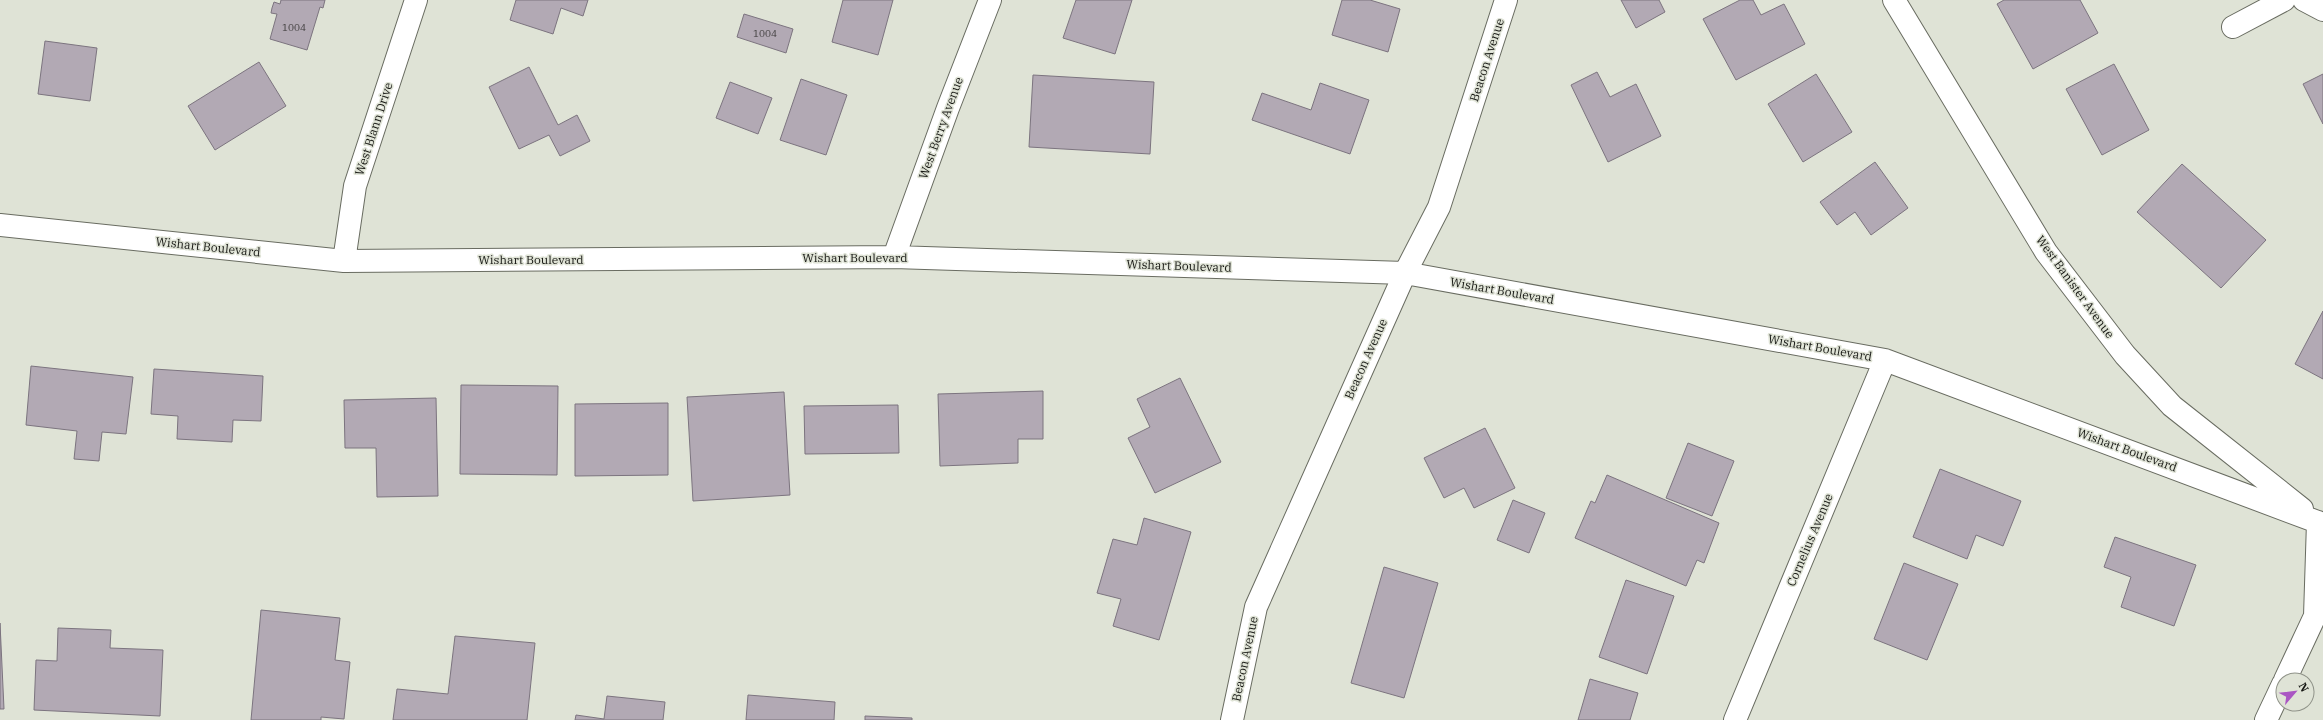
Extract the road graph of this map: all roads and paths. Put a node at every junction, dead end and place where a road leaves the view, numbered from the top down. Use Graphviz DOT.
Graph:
graph roads {
  1 [pos="416,0"];
  2 [pos="990,0"];
  3 [pos="1506,0"];
  4 [pos="1894,0"];
  5 [pos="2284,0"];
  6 [pos="2304,0"];
  7 [pos="2323,10"];
  8 [pos="2233,27"];
  9 [pos="0,225"];
  10 [pos="894,258"];
  11 [pos="344,261"];
  12 [pos="1405,273"];
  13 [pos="1884,360"];
  14 [pos="2321,522"];
  15 [pos="2289,672"];
  16 [pos="2275,701"];
  17 [pos="1232,720"];
  18 [pos="1735,720"];
  19 [pos="2266,720"];
  1 -- 11 [label="street, West Blann Drive"];
  2 -- 10 [label="street, West Berry Avenue"];
  3 -- 12 [label="street, Beacon Avenue"];
  4 -- 14 [label="street, West Banister Avenue"];
  5 -- 8 [label="street"];
  6 -- 7 [label="street"];
  9 -- 11 [label="street, Wishart Boulevard"];
  10 -- 11 [label="street, Wishart Boulevard"];
  10 -- 12 [label="street, Wishart Boulevard"];
  12 -- 13 [label="street, Wishart Boulevard"];
  12 -- 17 [label="street, Beacon Avenue"];
  13 -- 14 [label="street, Wishart Boulevard"];
  13 -- 18 [label="street, Cornelius Avenue"];
  14 -- 15 [label="street"];
  16 -- 19 [label="street"];
}
